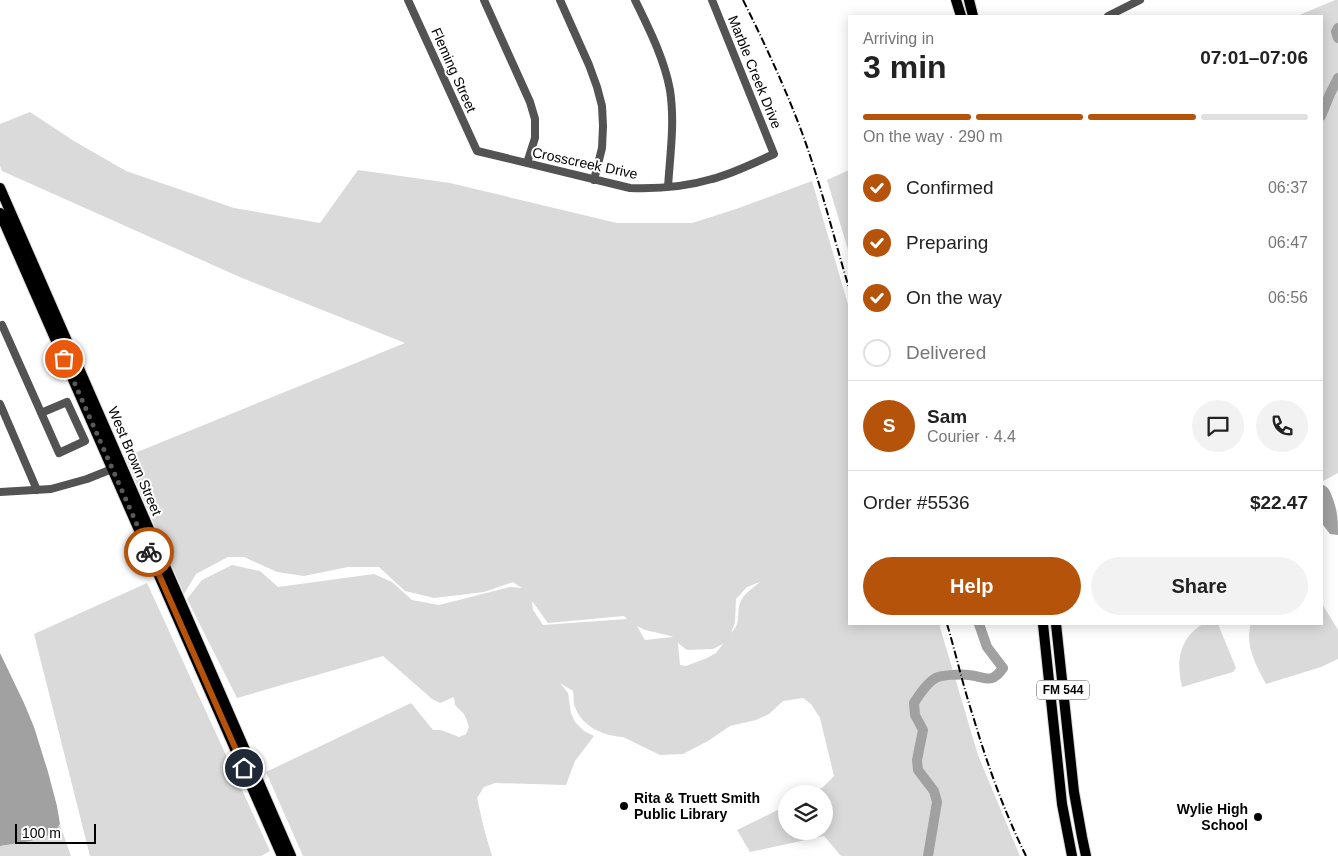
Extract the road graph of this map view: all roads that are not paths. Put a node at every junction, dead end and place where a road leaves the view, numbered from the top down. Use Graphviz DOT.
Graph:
graph roads {
  1 [pos="408,0"];
  2 [pos="484,0"];
  3 [pos="560,0"];
  4 [pos="635,0"];
  5 [pos="712,0"];
  6 [pos="956,0"];
  7 [pos="969,0"];
  8 [pos="1140,0"];
  9 [pos="960,15"];
  10 [pos="973,15"];
  11 [pos="1110,15"];
  12 [pos="477,151"];
  13 [pos="774,154"];
  14 [pos="527,163"];
  15 [pos="594,180"];
  16 [pos="668,187"];
  17 [pos="0,188"];
  18 [pos="0,213"];
  19 [pos="10,231"];
  20 [pos="33,263"];
  21 [pos="54,324"];
  22 [pos="0,326"];
  23 [pos="81,396"];
  24 [pos="67,402"];
  25 [pos="0,404"];
  26 [pos="41,413"];
  27 [pos="117,467"];
  28 [pos="37,490"];
  29 [pos="0,492"];
  30 [pos="1043,625"];
  31 [pos="1056,625"];
  32 [pos="1070,756"];
  33 [pos="1056,757"];
  34 [pos="282,856"];
  35 [pos="291,856"];
  36 [pos="1072,856"];
  37 [pos="1086,856"];
  1 -- 12 [label="street, Fleming Street"];
  2 -- 14 [label="street"];
  3 -- 15 [label="street"];
  4 -- 16 [label="street"];
  5 -- 13 [label="street, Marble Creek Drive"];
  6 -- 9 [label="main road"];
  7 -- 10 [label="main road"];
  8 -- 11 [label="street"];
  12 -- 14 [label="street, Crosscreek Drive"];
  13 -- 16 [label="street, Crosscreek Drive"];
  14 -- 15 [label="street, Crosscreek Drive"];
  15 -- 16 [label="street, Crosscreek Drive"];
  17 -- 20 [label="main road, West Brown Street"];
  18 -- 21 [label="main road, West Brown Street"];
  19 -- 20 [label="main road"];
  20 -- 21 [label="main road, West Brown Street"];
  21 -- 23 [label="main road, West Brown Street"];
  21 -- 27 [label="main road, West Brown Street"];
  22 -- 26 [label="street"];
  23 -- 24 [label="street"];
  23 -- 27 [label="main road, West Brown Street"];
  24 -- 26 [label="street"];
  24 -- 26 [label="street"];
  25 -- 28 [label="street"];
  27 -- 28 [label="street"];
  27 -- 34 [label="main road, West Brown Street"];
  27 -- 35 [label="main road, West Brown Street"];
  28 -- 29 [label="street"];
  30 -- 33 [label="main road, FM 544 / FM 544"];
  31 -- 32 [label="main road, FM 544 / FM 544"];
  32 -- 33 [label="main road"];
  32 -- 37 [label="main road, FM 544 / FM 544"];
  33 -- 36 [label="main road, FM 544 / FM 544"];
}
